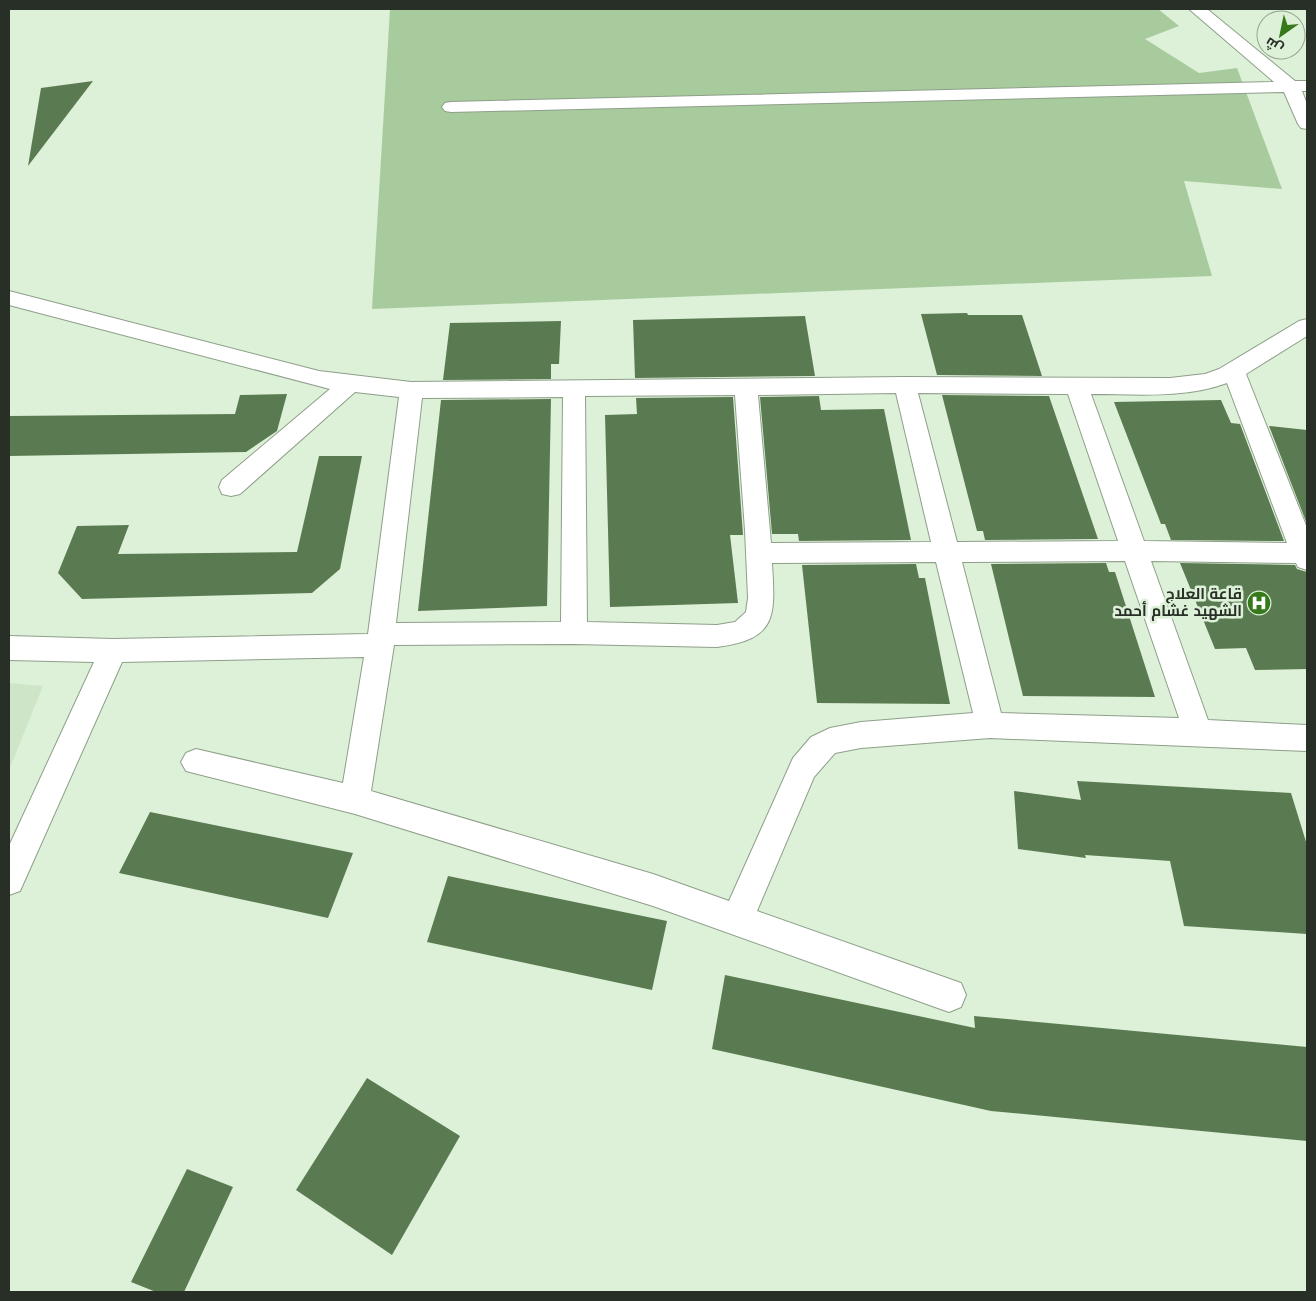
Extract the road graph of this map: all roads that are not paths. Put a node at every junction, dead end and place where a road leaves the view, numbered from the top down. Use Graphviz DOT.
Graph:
graph roads {
  1 [pos="1197,9"];
  2 [pos="1299,86"];
  3 [pos="451,107"];
  4 [pos="1307,124"];
  5 [pos="9,298"];
  6 [pos="1307,326"];
  7 [pos="1234,371"];
  8 [pos="350,384"];
  9 [pos="906,385"];
  10 [pos="746,387"];
  11 [pos="1077,387"];
  12 [pos="574,389"];
  13 [pos="411,390"];
  14 [pos="231,487"];
  15 [pos="1135,551"];
  16 [pos="759,553"];
  17 [pos="949,553"];
  18 [pos="1306,556"];
  19 [pos="574,633"];
  20 [pos="380,639"];
  21 [pos="9,648"];
  22 [pos="113,651"];
  23 [pos="990,725"];
  24 [pos="1198,732"];
  25 [pos="1307,738"];
  26 [pos="196,762"];
  27 [pos="356,800"];
  28 [pos="9,880"];
  29 [pos="737,920"];
  30 [pos="949,995"];
  1 -- 2 [label="street"];
  2 -- 3 [label="street"];
  2 -- 4 [label="street"];
  5 -- 8 [label="street"];
  6 -- 7 [label="street"];
  7 -- 11 [label="street"];
  7 -- 18 [label="street"];
  8 -- 13 [label="street"];
  8 -- 14 [label="street"];
  9 -- 10 [label="street"];
  9 -- 11 [label="street"];
  9 -- 17 [label="street"];
  10 -- 12 [label="street"];
  10 -- 16 [label="street"];
  11 -- 15 [label="street"];
  12 -- 13 [label="street"];
  12 -- 19 [label="street"];
  13 -- 20 [label="street"];
  15 -- 17 [label="street"];
  15 -- 18 [label="street"];
  15 -- 24 [label="street"];
  16 -- 17 [label="street"];
  16 -- 19 [label="street"];
  17 -- 23 [label="street"];
  19 -- 20 [label="street"];
  20 -- 22 [label="street"];
  20 -- 27 [label="street"];
  21 -- 22 [label="street"];
  22 -- 28 [label="street"];
  23 -- 24 [label="street"];
  23 -- 29 [label="street"];
  24 -- 25 [label="street"];
  26 -- 27 [label="street"];
  27 -- 29 [label="street"];
  29 -- 30 [label="street"];
}
